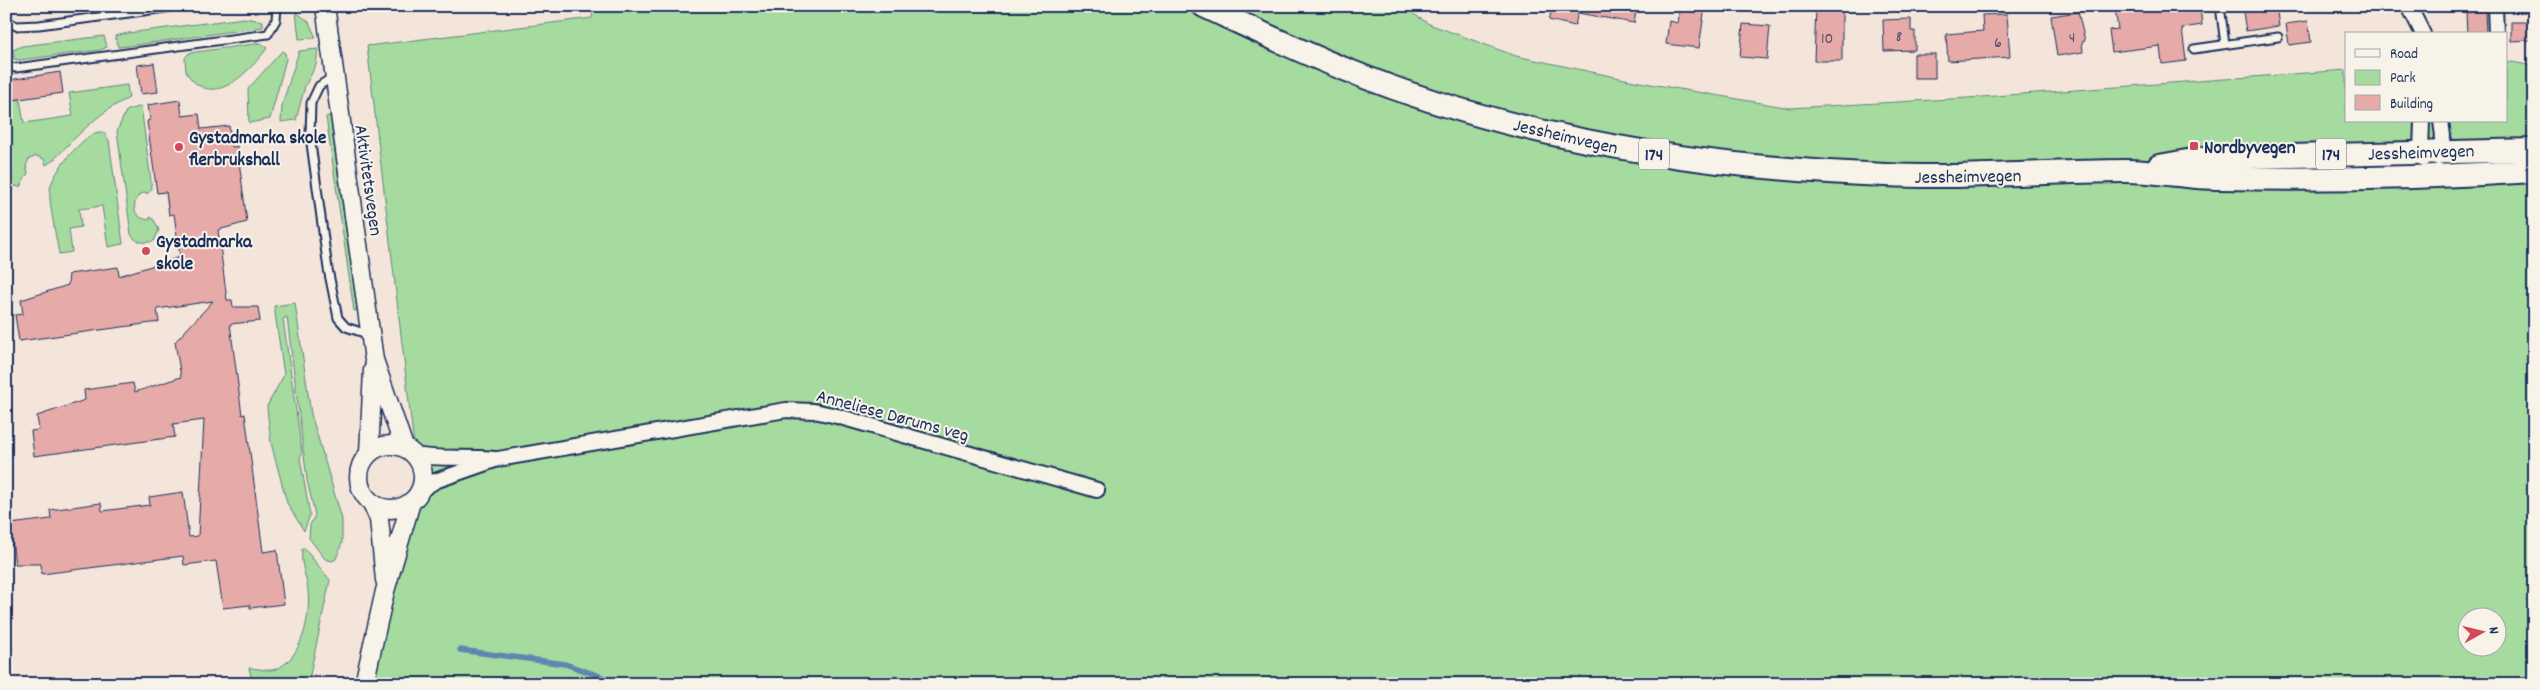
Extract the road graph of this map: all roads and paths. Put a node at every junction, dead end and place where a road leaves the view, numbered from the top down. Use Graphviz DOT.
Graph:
graph roads {
  1 [pos="181,6"];
  2 [pos="277,6"];
  3 [pos="325,6"];
  4 [pos="1204,6"];
  5 [pos="2220,6"];
  6 [pos="2410,6"];
  7 [pos="2495,6"];
  8 [pos="6,20"];
  9 [pos="2422,32"];
  10 [pos="2496,32"];
  11 [pos="2278,37"];
  12 [pos="2225,44"];
  13 [pos="2194,49"];
  14 [pos="6,66"];
  15 [pos="335,76"];
  16 [pos="2422,122"];
  17 [pos="2442,122"];
  18 [pos="2534,150"];
  19 [pos="2431,151"];
  20 [pos="2534,170"];
  21 [pos="2128,171"];
  22 [pos="2432,175"];
  23 [pos="371,335"];
  24 [pos="374,360"];
  25 [pos="410,451"];
  26 [pos="369,453"];
  27 [pos="498,459"];
  28 [pos="1097,490"];
  29 [pos="416,496"];
  30 [pos="372,503"];
  31 [pos="385,591"];
  32 [pos="364,684"];
  1 -- 8 [label="lane"];
  2 -- 14 [label="lane"];
  3 -- 15 [label="street, Aktivitetsvegen"];
  4 -- 21 [label="main road, Jessheimvegen / 174"];
  5 -- 12 [label="lane"];
  6 -- 9 [label="street"];
  7 -- 10 [label="street"];
  11 -- 12 [label="lane"];
  12 -- 13 [label="lane"];
  15 -- 23 [label="street, Aktivitetsvegen"];
  15 -- 23 [label="lane"];
  16 -- 19 [label="street"];
  17 -- 19 [label="street"];
  18 -- 19 [label="main road, Jessheimvegen / 174"];
  19 -- 21 [label="main road, Jessheimvegen / 174"];
  19 -- 22 [label="street"];
  20 -- 22 [label="main road, Jessheimvegen / 174"];
  21 -- 22 [label="main road, Jessheimvegen / 174"];
  23 -- 24 [label="street, Aktivitetsvegen"];
  24 -- 25 [label="street, Aktivitetsvegen"];
  24 -- 26 [label="street, Aktivitetsvegen"];
  25 -- 26 [label="street"];
  25 -- 27 [label="street, Anneliese Dørums veg"];
  25 -- 29 [label="street"];
  26 -- 30 [label="street"];
  27 -- 28 [label="street, Anneliese Dørums veg"];
  27 -- 29 [label="street, Anneliese Dørums veg"];
  29 -- 30 [label="street"];
  29 -- 31 [label="street"];
  30 -- 31 [label="street"];
  31 -- 32 [label="street"];
}
